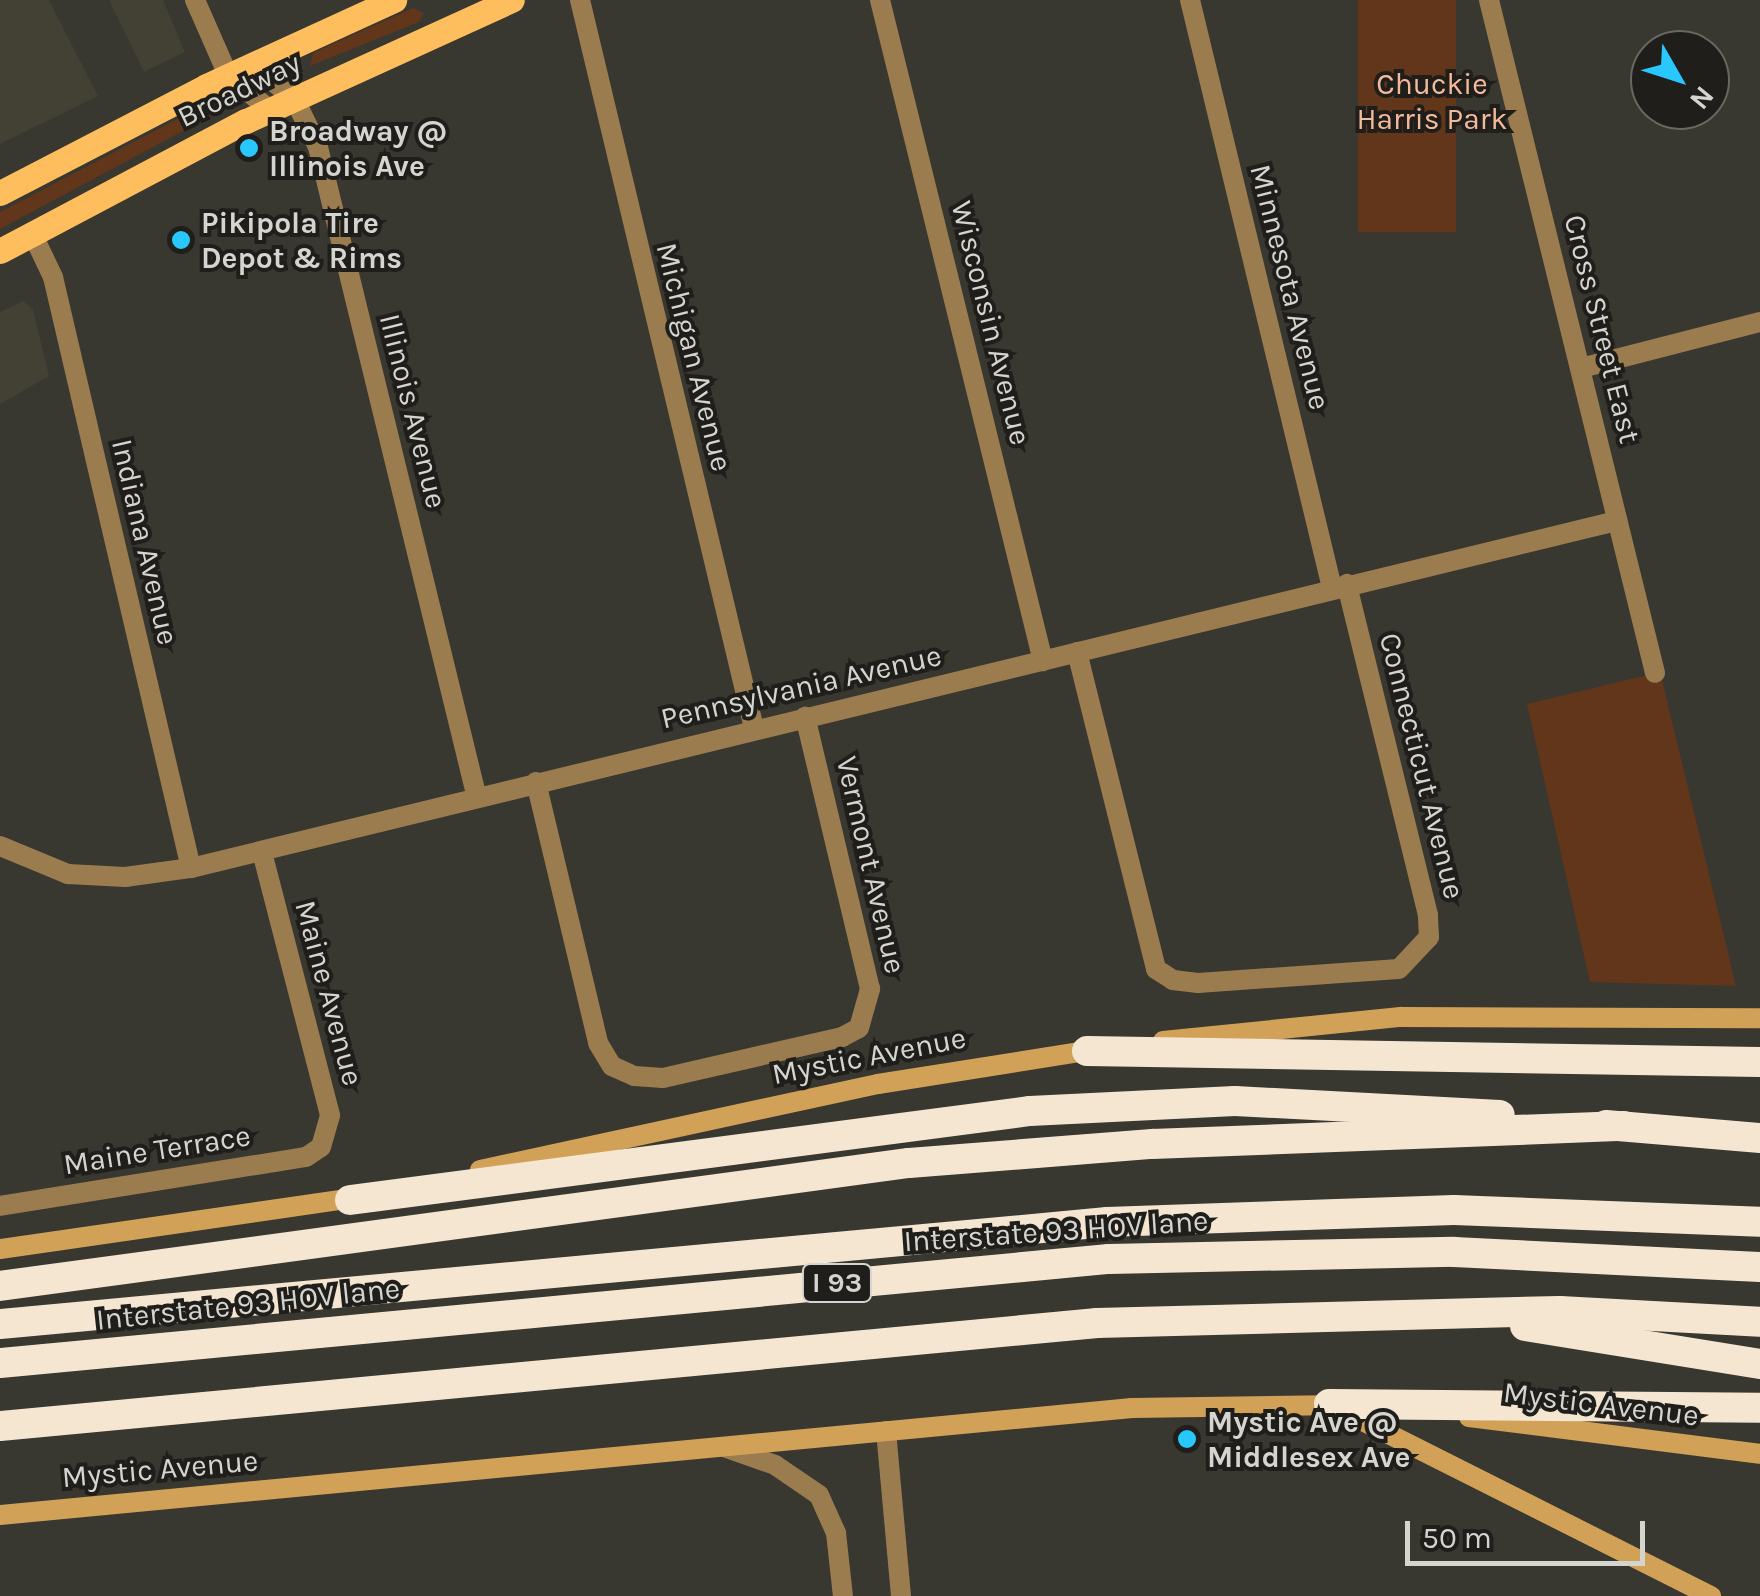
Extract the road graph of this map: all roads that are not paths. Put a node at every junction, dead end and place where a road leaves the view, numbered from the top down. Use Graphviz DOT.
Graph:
graph roads {
  1 [pos="195,0"];
  2 [pos="394,0"];
  3 [pos="512,0"];
  4 [pos="580,0"];
  5 [pos="880,0"];
  6 [pos="1190,0"];
  7 [pos="1489,0"];
  8 [pos="252,65"];
  9 [pos="228,76"];
  10 [pos="294,98"];
  11 [pos="270,110"];
  12 [pos="0,193"];
  13 [pos="32,233"];
  14 [pos="0,251"];
  15 [pos="1760,322"];
  16 [pos="1582,368"];
  17 [pos="1617,521"];
  18 [pos="1339,586"];
  19 [pos="1077,652"];
  20 [pos="1043,661"];
  21 [pos="1655,673"];
  22 [pos="805,717"];
  23 [pos="754,728"];
  24 [pos="536,782"];
  25 [pos="476,794"];
  26 [pos="0,846"];
  27 [pos="262,853"];
  28 [pos="191,868"];
  29 [pos="1760,1018"];
  30 [pos="1088,1051"];
  31 [pos="1760,1062"];
  32 [pos="1624,1126"];
  33 [pos="1760,1138"];
  34 [pos="321,1147"];
  35 [pos="350,1200"];
  36 [pos="0,1206"];
  37 [pos="1760,1222"];
  38 [pos="0,1249"];
  39 [pos="1760,1268"];
  40 [pos="0,1286"];
  41 [pos="1448,1314"];
  42 [pos="1760,1322"];
  43 [pos="0,1324"];
  44 [pos="0,1363"];
  45 [pos="1760,1364"];
  46 [pos="1329,1404"];
  47 [pos="1760,1408"];
  48 [pos="0,1426"];
  49 [pos="886,1431"];
  50 [pos="722,1446"];
  51 [pos="1760,1454"];
  52 [pos="0,1515"];
  53 [pos="843,1596"];
  54 [pos="901,1596"];
  55 [pos="1711,1596"];
  1 -- 9 [label="street"];
  2 -- 8 [label="main road, Broadway"];
  3 -- 10 [label="main road, Broadway"];
  4 -- 23 [label="street, Michigan Avenue"];
  5 -- 20 [label="street, Wisconsin Avenue"];
  6 -- 18 [label="street, Minnesota Avenue"];
  7 -- 16 [label="street, Cross Street East"];
  8 -- 9 [label="main road, Broadway"];
  8 -- 10 [label="street, Illinois Avenue"];
  9 -- 11 [label="street"];
  9 -- 12 [label="main road, Broadway"];
  10 -- 11 [label="main road, Broadway"];
  10 -- 25 [label="street, Illinois Avenue"];
  11 -- 13 [label="main road, Broadway"];
  13 -- 14 [label="main road, Broadway"];
  13 -- 28 [label="street, Indiana Avenue"];
  15 -- 16 [label="street"];
  16 -- 17 [label="street, Cross Street East"];
  17 -- 18 [label="street, Pennsylvania Avenue"];
  17 -- 21 [label="street, Cross Street East"];
  18 -- 19 [label="street, Pennsylvania Avenue"];
  18 -- 19 [label="street, Connecticut Avenue"];
  19 -- 20 [label="street, Pennsylvania Avenue"];
  20 -- 22 [label="street, Pennsylvania Avenue"];
  22 -- 23 [label="street, Pennsylvania Avenue"];
  22 -- 24 [label="street, Vermont Avenue"];
  23 -- 24 [label="street, Pennsylvania Avenue"];
  24 -- 25 [label="street, Pennsylvania Avenue"];
  25 -- 27 [label="street, Pennsylvania Avenue"];
  26 -- 28 [label="street, Pennsylvania Avenue"];
  27 -- 28 [label="street, Pennsylvania Avenue"];
  27 -- 34 [label="street, Maine Avenue"];
  29 -- 30 [label="main road, Mystic Avenue"];
  30 -- 31 [label="highway"];
  30 -- 35 [label="main road, Mystic Avenue"];
  32 -- 33 [label="highway"];
  32 -- 35 [label="highway"];
  32 -- 40 [label="highway"];
  34 -- 36 [label="street, Maine Terrace"];
  35 -- 38 [label="main road, Mystic Avenue"];
  37 -- 43 [label="highway, I 93"];
  39 -- 44 [label="highway, Interstate 93 HOV lane / I 93"];
  41 -- 42 [label="highway, I 93"];
  41 -- 45 [label="highway"];
  41 -- 48 [label="highway, I 93"];
  46 -- 47 [label="highway"];
  46 -- 49 [label="main road, Mystic Avenue"];
  46 -- 51 [label="main road, Mystic Avenue"];
  46 -- 55 [label="main road"];
  49 -- 50 [label="main road, Mystic Avenue"];
  49 -- 54 [label="street"];
  50 -- 52 [label="main road, Mystic Avenue"];
  50 -- 53 [label="street"];
}
